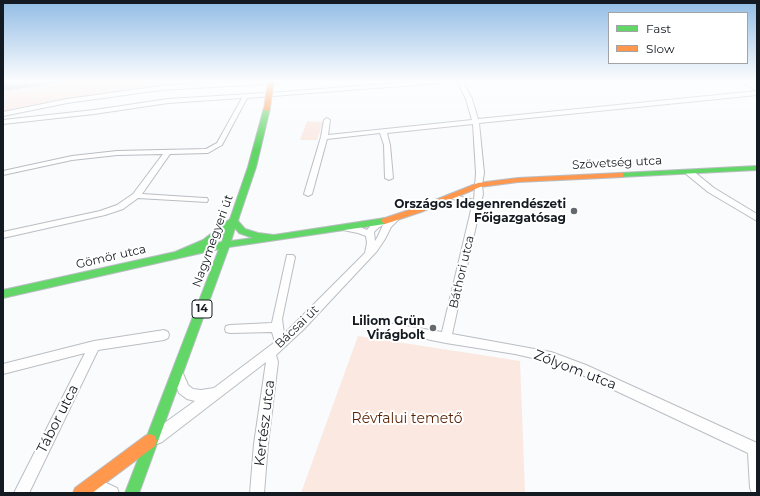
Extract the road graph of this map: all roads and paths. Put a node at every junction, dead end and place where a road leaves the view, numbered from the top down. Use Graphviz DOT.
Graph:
graph roads {
  1 [pos="52,104"];
  2 [pos="147,104"];
  3 [pos="241,104"];
  4 [pos="267,104"];
  5 [pos="470,104"];
  6 [pos="649,104"];
  7 [pos="25,110"];
  8 [pos="3,114"];
  9 [pos="328,120"];
  10 [pos="14,121"];
  11 [pos="3,122"];
  12 [pos="476,122"];
  13 [pos="3,129"];
  14 [pos="383,131"];
  15 [pos="324,137"];
  16 [pos="168,153"];
  17 [pos="757,168"];
  18 [pos="690,172"];
  19 [pos="3,173"];
  20 [pos="388,178"];
  21 [pos="478,185"];
  22 [pos="308,194"];
  23 [pos="136,196"];
  24 [pos="451,196"];
  25 [pos="204,200"];
  26 [pos="477,206"];
  27 [pos="234,217"];
  28 [pos="396,218"];
  29 [pos="757,218"];
  30 [pos="383,222"];
  31 [pos="346,228"];
  32 [pos="369,234"];
  33 [pos="3,235"];
  34 [pos="272,237"];
  35 [pos="224,244"];
  36 [pos="178,254"];
  37 [pos="369,254"];
  38 [pos="290,257"];
  39 [pos="3,294"];
  40 [pos="381,326"];
  41 [pos="277,327"];
  42 [pos="230,329"];
  43 [pos="164,335"];
  44 [pos="446,338"];
  45 [pos="281,343"];
  46 [pos="94,346"];
  47 [pos="270,352"];
  48 [pos="3,369"];
  49 [pos="178,373"];
  50 [pos="218,391"];
  51 [pos="152,440"];
  52 [pos="756,449"];
  53 [pos="757,488"];
  54 [pos="21,493"];
  55 [pos="80,493"];
  56 [pos="89,493"];
  57 [pos="112,493"];
  58 [pos="132,493"];
  59 [pos="257,493"];
  1 -- 7 [label="street"];
  2 -- 10 [label="street"];
  3 -- 16 [label="street"];
  4 -- 27 [label="street, Nagymegyeri út / 14, bridge"];
  5 -- 12 [label="street, Báthori utca"];
  6 -- 12 [label="street"];
  7 -- 8 [label="street"];
  7 -- 10 [label="street"];
  9 -- 15 [label="street"];
  10 -- 11 [label="street"];
  10 -- 13 [label="street"];
  12 -- 14 [label="street"];
  12 -- 21 [label="street, Báthori utca"];
  14 -- 15 [label="street"];
  14 -- 20 [label="street"];
  15 -- 22 [label="street"];
  16 -- 19 [label="street"];
  16 -- 23 [label="street"];
  17 -- 18 [label="street, Szövetség utca"];
  18 -- 21 [label="street, Szövetség utca"];
  18 -- 29 [label="street"];
  21 -- 24 [label="street, Bácsai út"];
  21 -- 26 [label="street, Báthori utca"];
  23 -- 25 [label="street"];
  23 -- 33 [label="street"];
  24 -- 26 [label="street"];
  24 -- 28 [label="street, Bácsai út"];
  26 -- 44 [label="street, Báthori utca"];
  27 -- 34 [label="street"];
  27 -- 35 [label="street, Nagymegyeri út / 14"];
  27 -- 36 [label="street"];
  28 -- 30 [label="street"];
  28 -- 37 [label="street, Bácsai út"];
  30 -- 31 [label="street"];
  30 -- 32 [label="street"];
  31 -- 32 [label="street"];
  31 -- 34 [label="street"];
  32 -- 37 [label="street"];
  34 -- 35 [label="street, Gömör utca"];
  35 -- 36 [label="street, Gömör utca"];
  35 -- 49 [label="street, Nagymegyeri út / 14"];
  36 -- 39 [label="street, Gömör utca"];
  37 -- 45 [label="street, Bácsai út"];
  38 -- 41 [label="street"];
  40 -- 44 [label="street, Zólyom utca"];
  41 -- 42 [label="street"];
  41 -- 45 [label="street"];
  43 -- 46 [label="street"];
  44 -- 52 [label="street, Zólyom utca"];
  45 -- 47 [label="street, Bácsai út"];
  46 -- 48 [label="street"];
  46 -- 54 [label="street, Tábor utca"];
  47 -- 50 [label="street, Bácsai út"];
  47 -- 59 [label="street, Kertész utca"];
  49 -- 50 [label="street, Bácsai út"];
  49 -- 51 [label="street, Nagymegyeri út / 14"];
  50 -- 51 [label="street, Bácsai út"];
  51 -- 55 [label="street, Bácsai út"];
  51 -- 58 [label="street, Nagymegyeri út / 14"];
  52 -- 53 [label="street"];
  56 -- 57 [label="street"];
}
